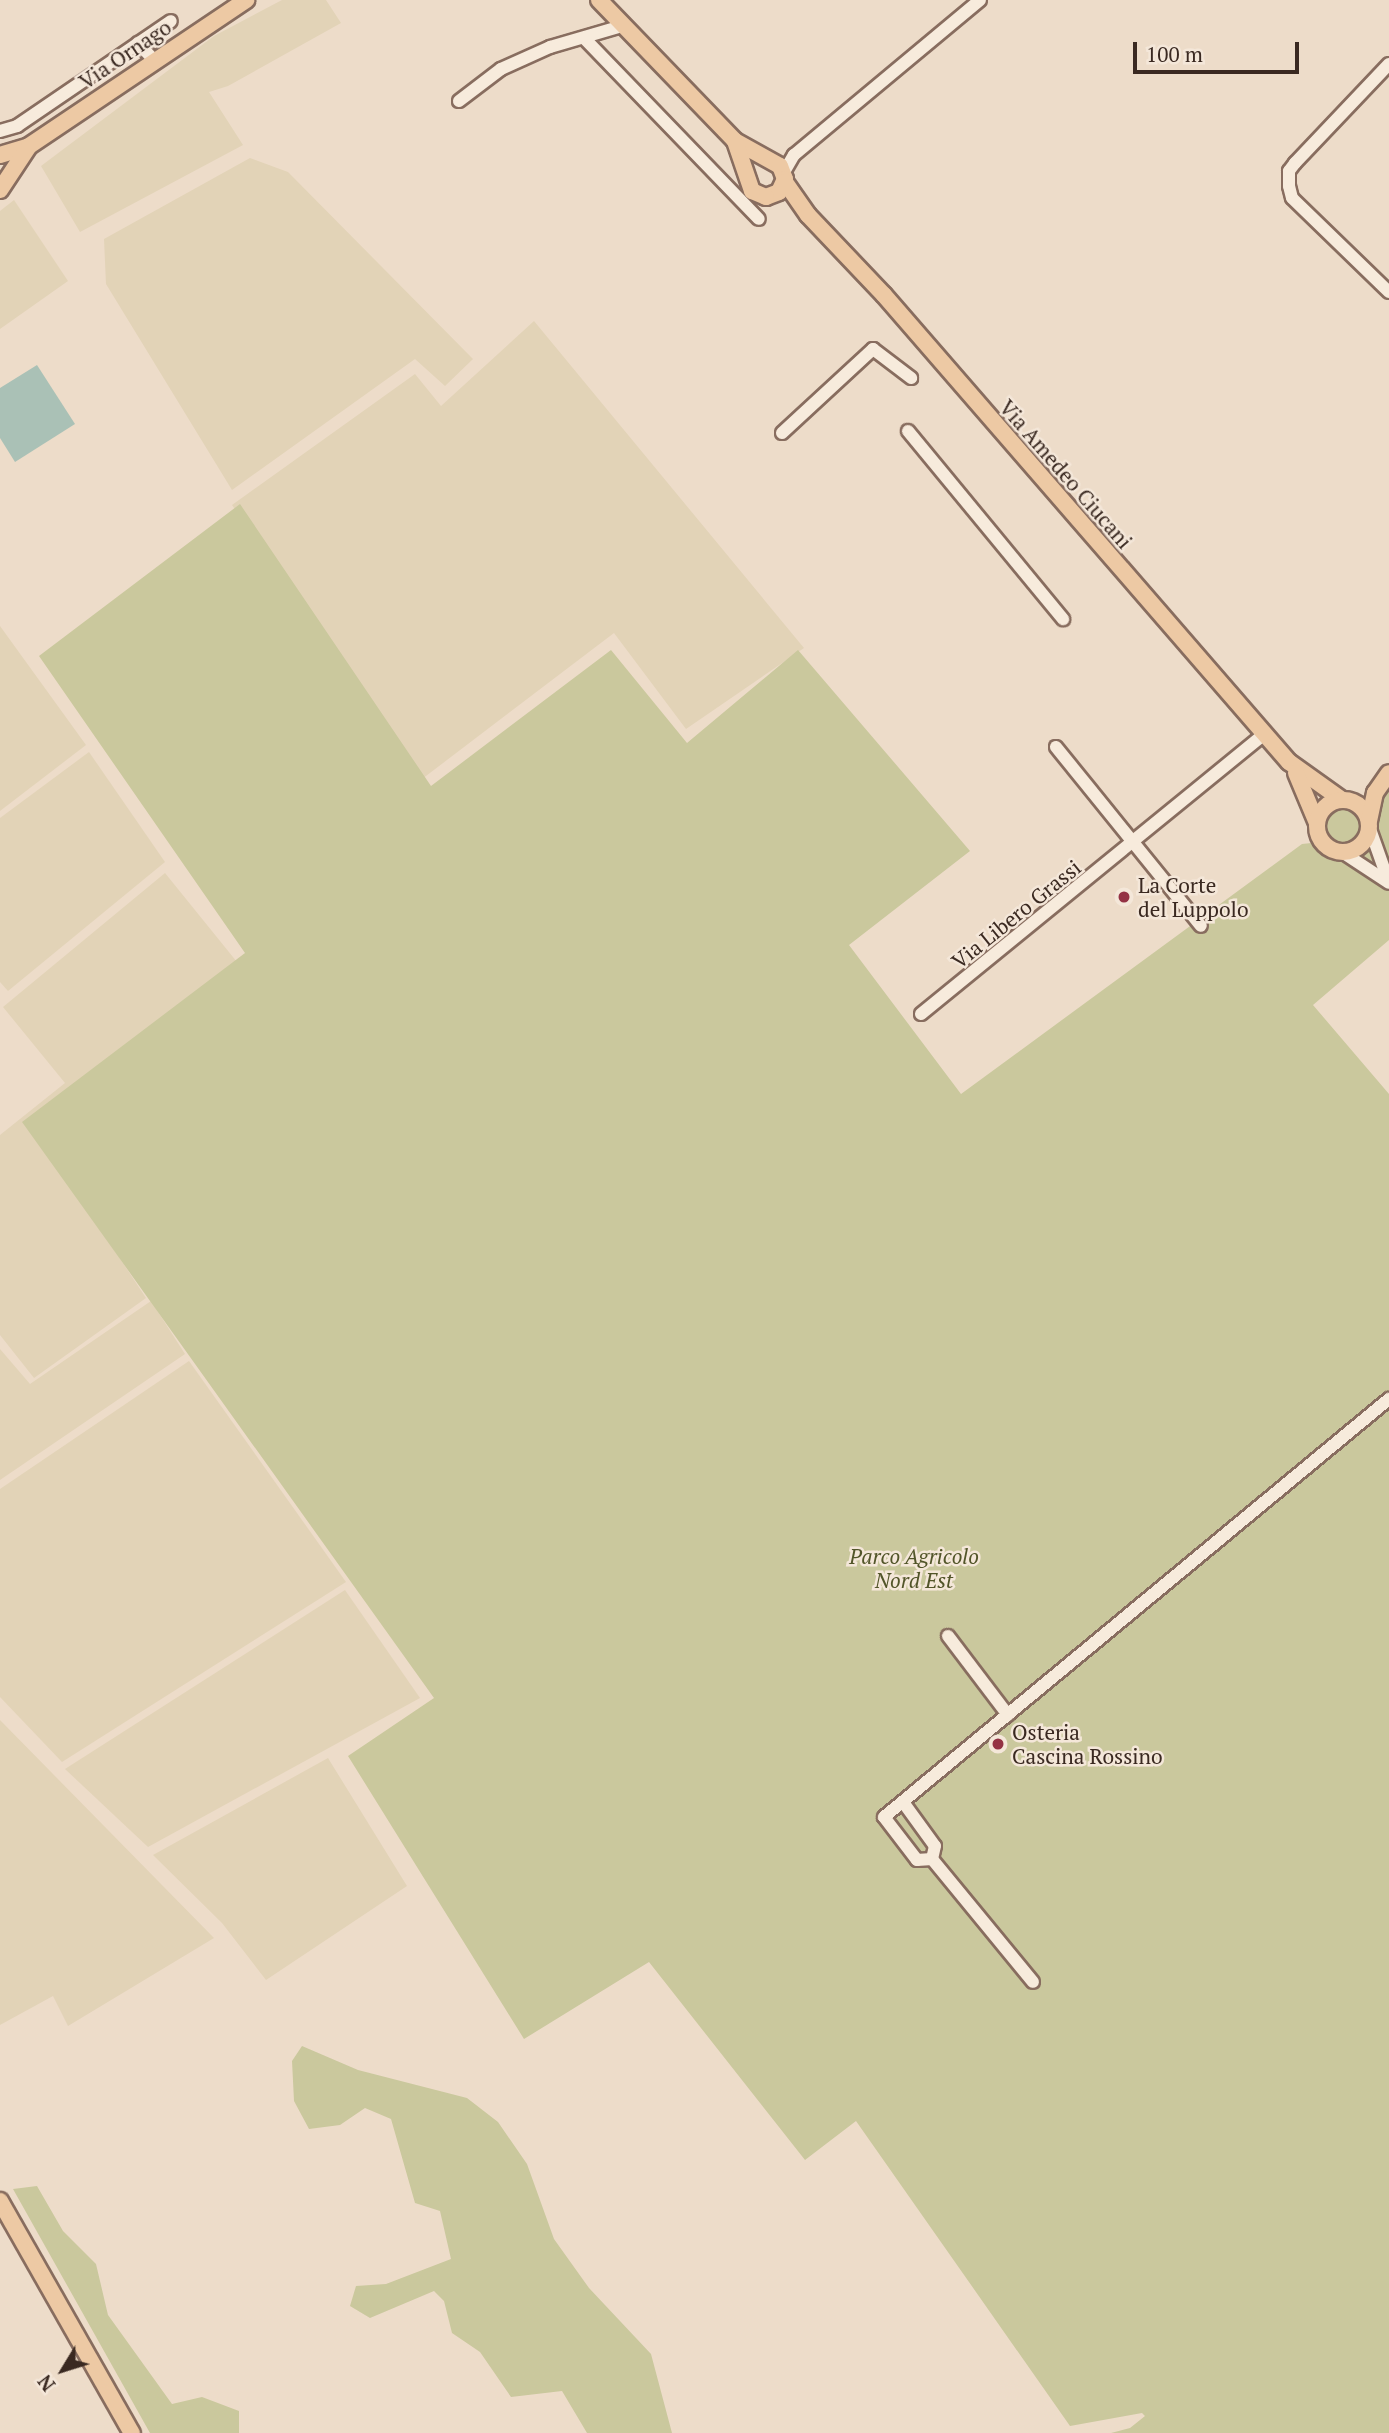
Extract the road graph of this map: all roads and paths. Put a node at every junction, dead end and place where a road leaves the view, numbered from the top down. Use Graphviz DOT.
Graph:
graph roads {
  1 [pos="246,0"];
  2 [pos="598,0"];
  3 [pos="980,0"];
  4 [pos="171,21"];
  5 [pos="622,26"];
  6 [pos="585,39"];
  7 [pos="138,43"];
  8 [pos="154,60"];
  9 [pos="1389,64"];
  10 [pos="458,101"];
  11 [pos="0,131"];
  12 [pos="735,141"];
  13 [pos="29,146"];
  14 [pos="0,155"];
  15 [pos="777,169"];
  16 [pos="748,172"];
  17 [pos="0,182"];
  18 [pos="771,197"];
  19 [pos="808,215"];
  20 [pos="759,219"];
  21 [pos="1389,292"];
  22 [pos="911,377"];
  23 [pos="908,431"];
  24 [pos="782,433"];
  25 [pos="1063,619"];
  26 [pos="1265,734"];
  27 [pos="1056,747"];
  28 [pos="1289,762"];
  29 [pos="1386,776"];
  30 [pos="1344,800"];
  31 [pos="1317,823"];
  32 [pos="1369,825"];
  33 [pos="1135,844"];
  34 [pos="1342,852"];
  35 [pos="1389,881"];
  36 [pos="1201,926"];
  37 [pos="921,1014"];
  38 [pos="1389,1399"];
  39 [pos="948,1636"];
  40 [pos="1008,1715"];
  41 [pos="903,1802"];
  42 [pos="932,1859"];
  43 [pos="1032,1982"];
  44 [pos="0,2201"];
  45 [pos="132,2433"];
  1 -- 8 [label="main road, Via Ornago"];
  2 -- 5 [label="main road, Via Amedeo Ciucani"];
  3 -- 15 [label="street"];
  4 -- 7 [label="street"];
  5 -- 6 [label="street"];
  5 -- 12 [label="main road, Via Amedeo Ciucani"];
  6 -- 10 [label="street"];
  6 -- 20 [label="street"];
  7 -- 8 [label="street"];
  7 -- 11 [label="street"];
  8 -- 13 [label="main road, Via Ornago"];
  9 -- 21 [label="street"];
  12 -- 15 [label="main road, Via Amedeo Ciucani"];
  12 -- 16 [label="main road, Via Amedeo Ciucani"];
  13 -- 14 [label="main road, Via Ornago"];
  13 -- 17 [label="main road, Via Ornago"];
  15 -- 16 [label="main road"];
  15 -- 18 [label="main road"];
  15 -- 19 [label="main road, Via Amedeo Ciucani"];
  16 -- 18 [label="main road, Via Amedeo Ciucani"];
  18 -- 19 [label="main road, Via Amedeo Ciucani"];
  19 -- 26 [label="main road, Via Amedeo Ciucani"];
  22 -- 24 [label="street"];
  23 -- 25 [label="street"];
  26 -- 28 [label="main road, Via Amedeo Ciucani"];
  26 -- 33 [label="street, Via Libero Grassi"];
  27 -- 33 [label="street"];
  28 -- 30 [label="main road, Via Amedeo Ciucani"];
  28 -- 31 [label="main road, Via Amedeo Ciucani"];
  29 -- 30 [label="main road"];
  29 -- 32 [label="main road"];
  30 -- 31 [label="main road"];
  30 -- 32 [label="main road, Via Amedeo Ciucani"];
  31 -- 34 [label="main road, Via Amedeo Ciucani"];
  32 -- 34 [label="main road"];
  32 -- 35 [label="street, Via Amedeo Ciucani"];
  33 -- 36 [label="street"];
  33 -- 37 [label="street, Via Libero Grassi"];
  34 -- 35 [label="street, Via Amedeo Ciucani"];
  38 -- 40 [label="street"];
  39 -- 40 [label="street"];
  40 -- 41 [label="street"];
  41 -- 42 [label="street"];
  41 -- 42 [label="street"];
  42 -- 43 [label="street"];
  44 -- 45 [label="main road"];
}
